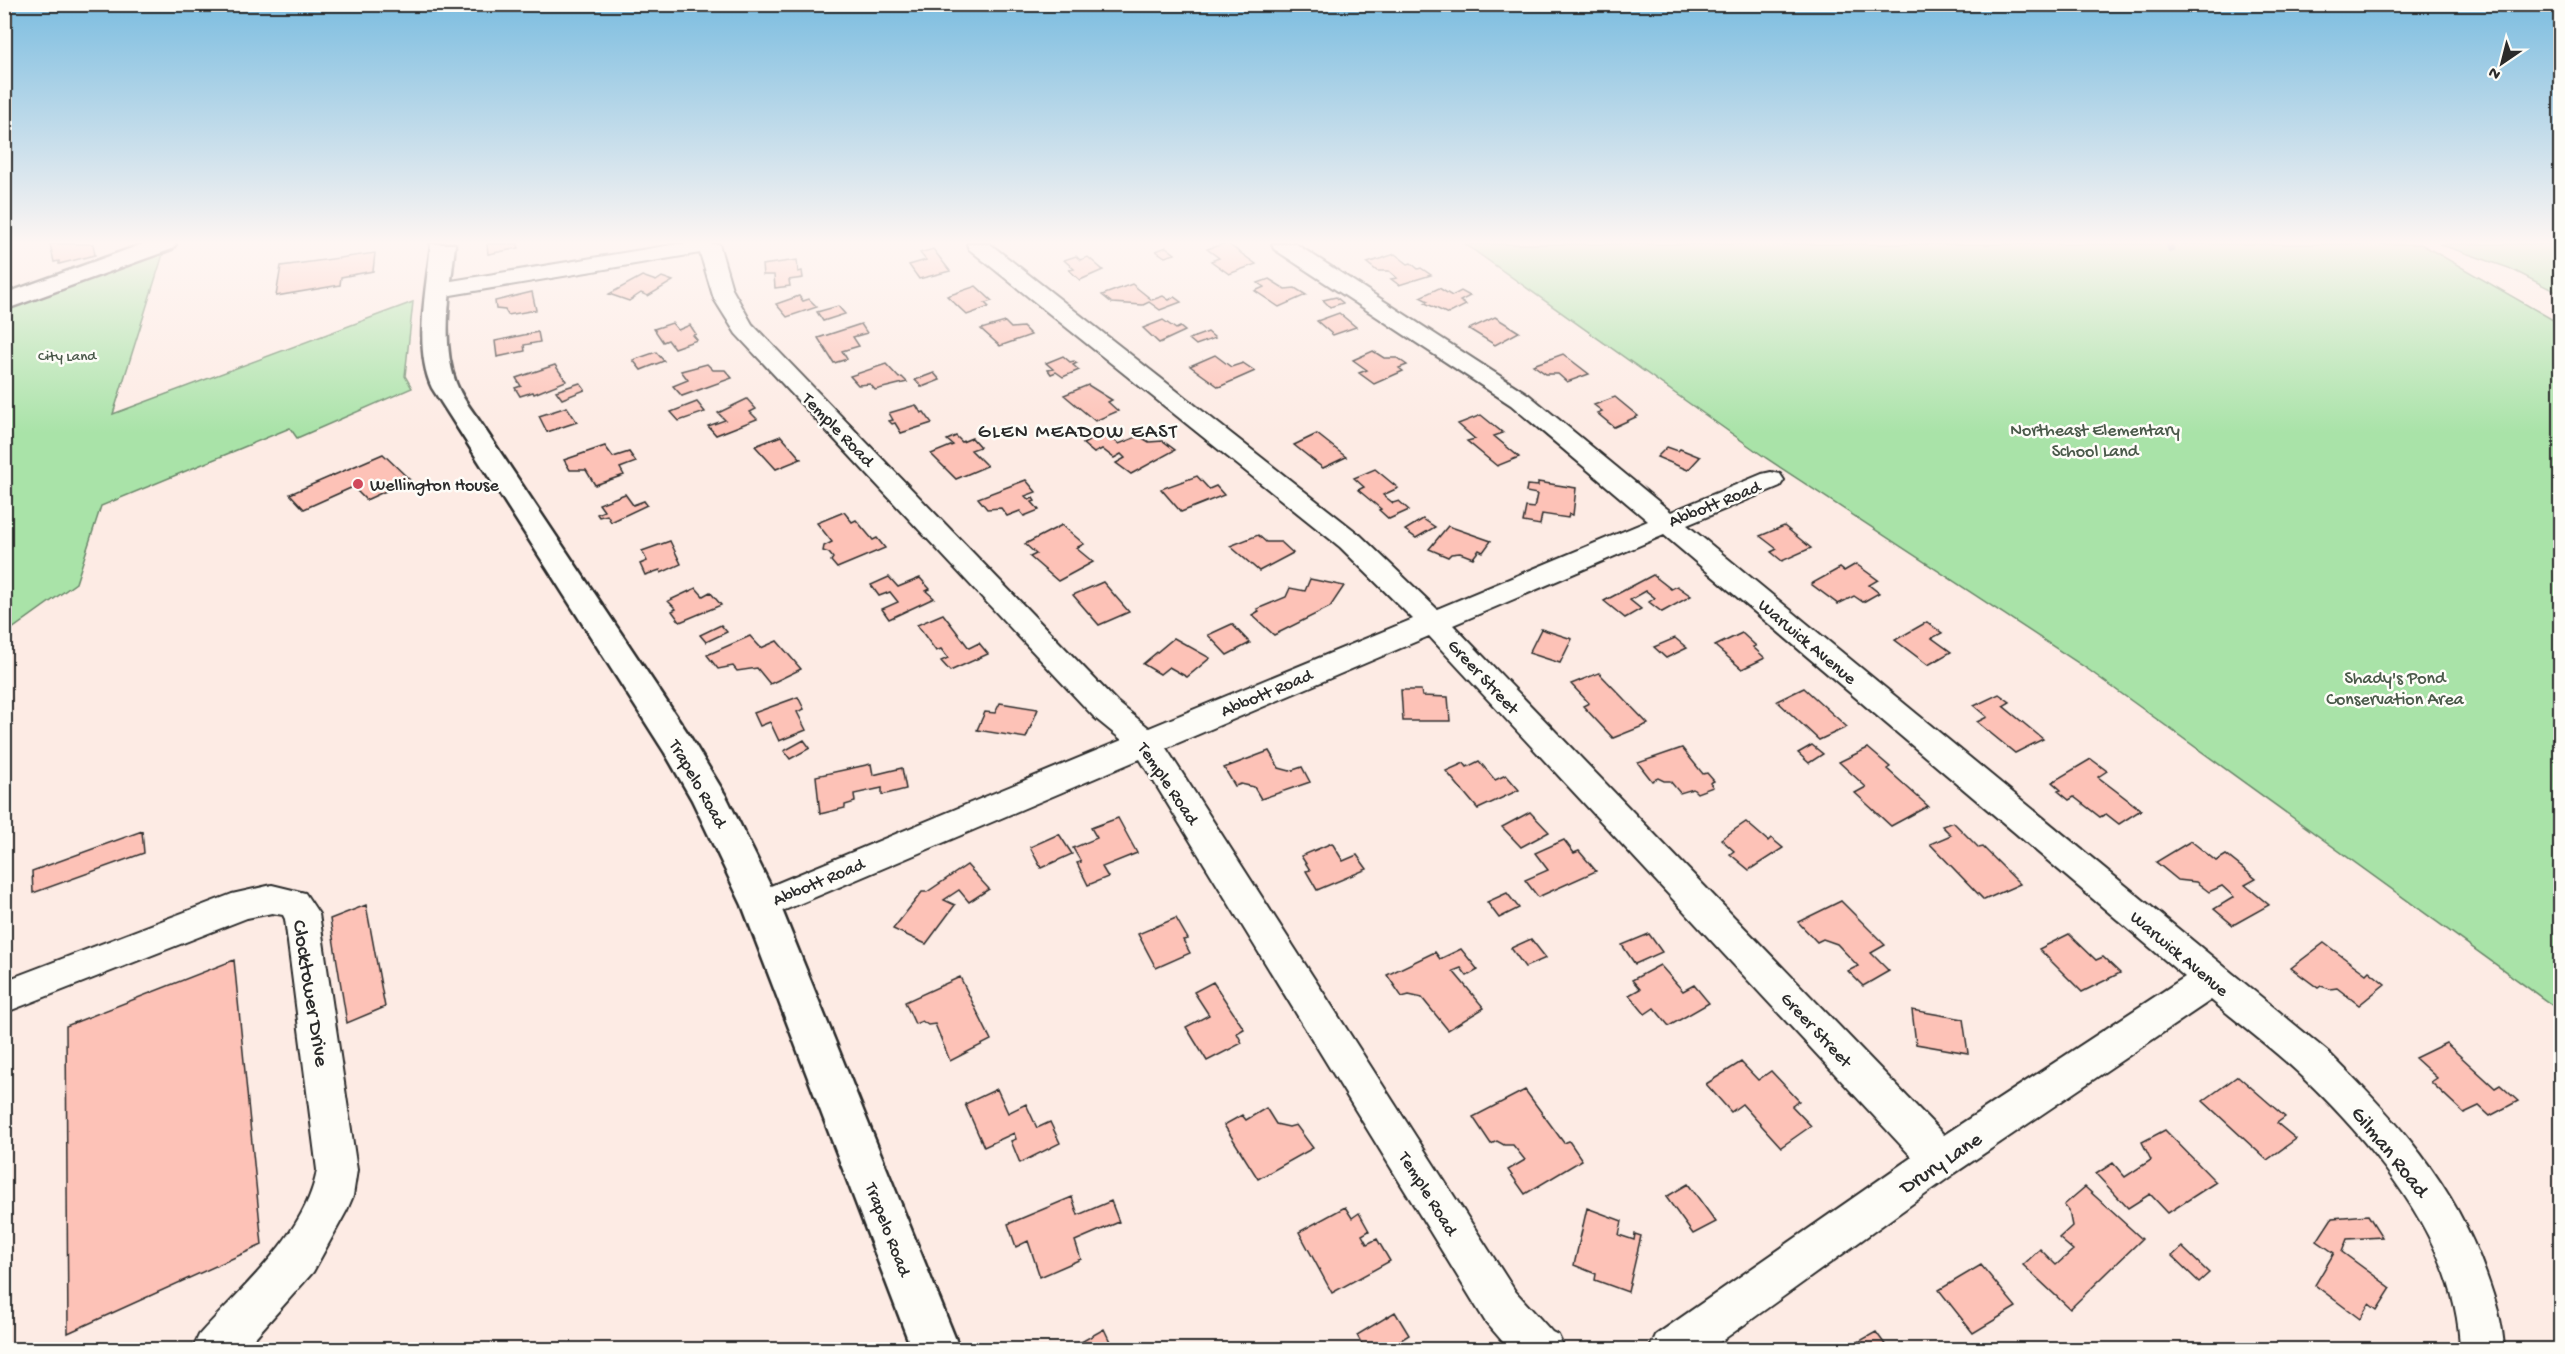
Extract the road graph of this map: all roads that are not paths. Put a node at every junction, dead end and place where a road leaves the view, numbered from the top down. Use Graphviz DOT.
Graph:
graph roads {
  1 [pos="438,307"];
  2 [pos="728,307"];
  3 [pos="1056,307"];
  4 [pos="1378,307"];
  5 [pos="1771,480"];
  6 [pos="1667,523"];
  7 [pos="1432,621"];
  8 [pos="1146,743"];
  9 [pos="761,905"];
  10 [pos="2211,980"];
  11 [pos="4,997"];
  12 [pos="2315,1064"];
  13 [pos="1941,1160"];
  14 [pos="214,1350"];
  15 [pos="936,1350"];
  16 [pos="1543,1350"];
  17 [pos="1671,1350"];
  18 [pos="2482,1350"];
  1 -- 9 [label="main road, Trapelo Road"];
  2 -- 8 [label="street, Temple Road"];
  3 -- 7 [label="street, Greer Street"];
  4 -- 6 [label="street, Warwick Avenue"];
  5 -- 6 [label="street, Abbott Road"];
  6 -- 7 [label="street, Abbott Road"];
  6 -- 10 [label="street, Warwick Avenue"];
  7 -- 8 [label="street, Abbott Road"];
  7 -- 13 [label="street, Greer Street"];
  8 -- 9 [label="street, Abbott Road"];
  8 -- 16 [label="street, Temple Road"];
  9 -- 15 [label="main road, Trapelo Road"];
  10 -- 12 [label="street, Warwick Avenue"];
  10 -- 13 [label="street, Drury Lane"];
  11 -- 14 [label="street, Clocktower Drive"];
  12 -- 18 [label="street, Gilman Road"];
  13 -- 17 [label="street, Drury Lane"];
}
